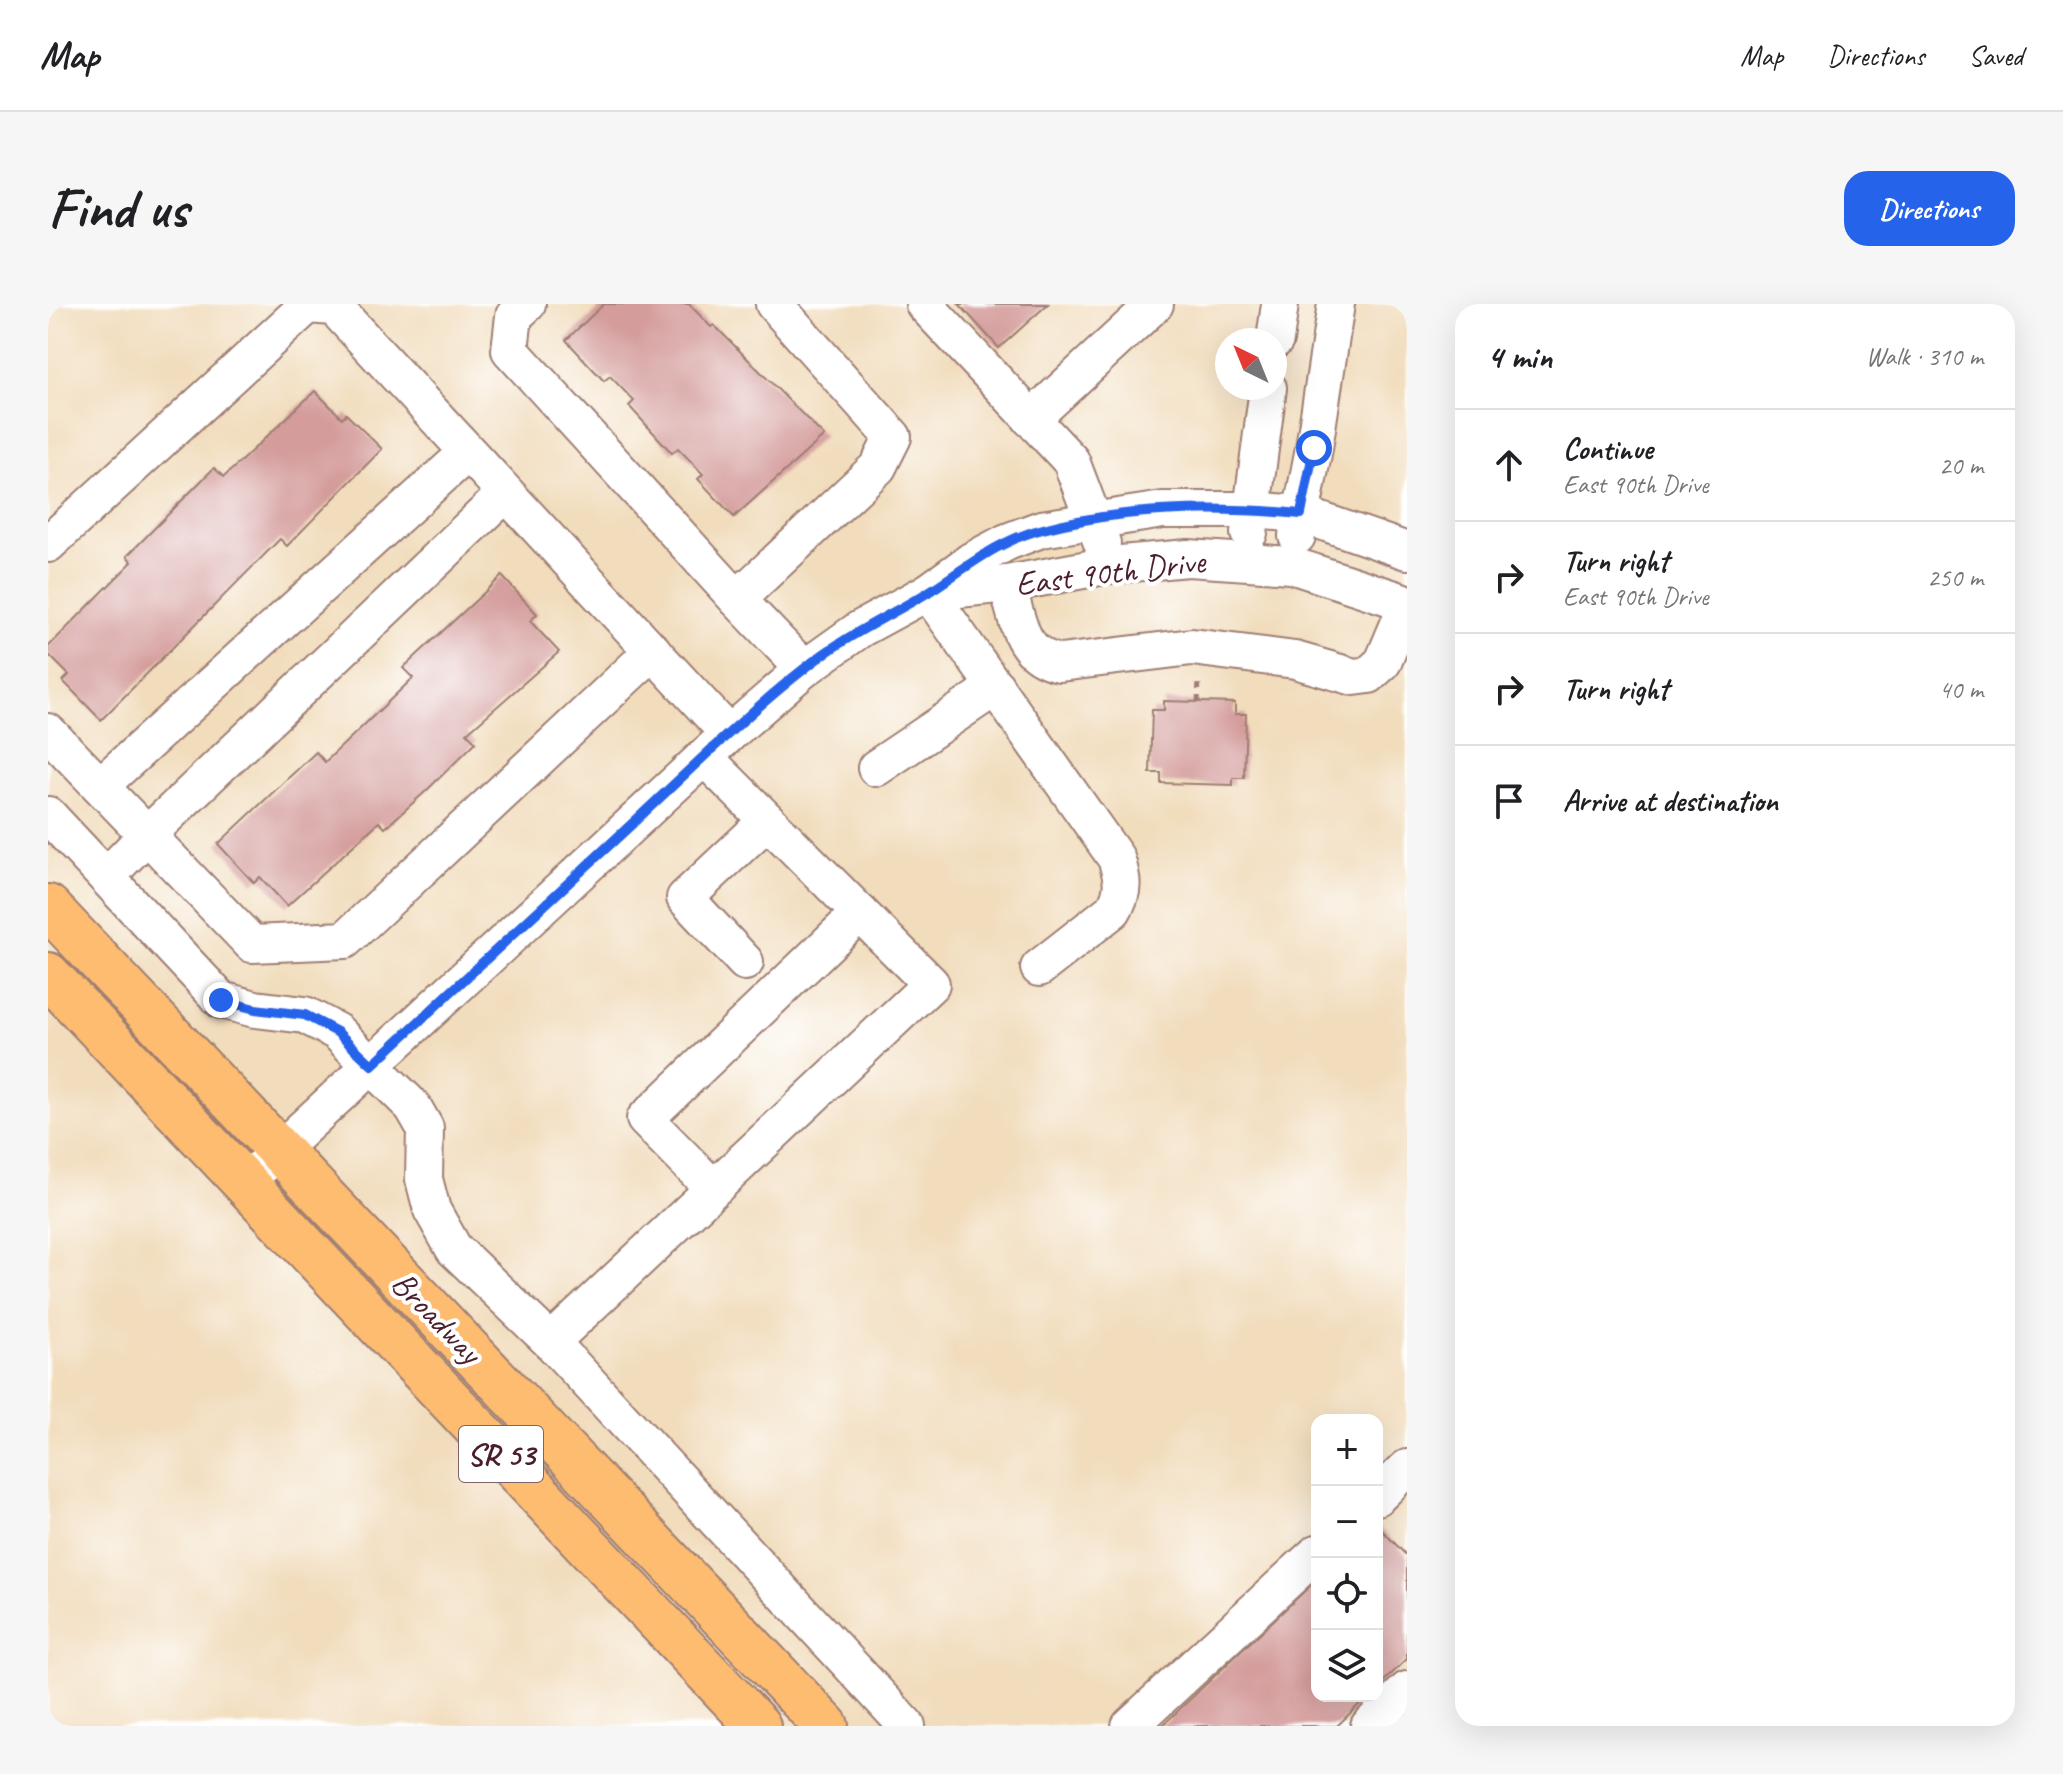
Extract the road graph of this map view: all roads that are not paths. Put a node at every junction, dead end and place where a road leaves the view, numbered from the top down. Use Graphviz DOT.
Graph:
graph roads {
  1 [pos="527,304"];
  2 [pos="774,304"];
  3 [pos="924,304"];
  4 [pos="1155,304"];
  5 [pos="1280,304"];
  6 [pos="1336,304"];
  7 [pos="1277,328"];
  8 [pos="1266,400"];
  9 [pos="1031,419"];
  10 [pos="467,453"];
  11 [pos="505,494"];
  12 [pos="1252,510"];
  13 [pos="1301,514"];
  14 [pos="1093,520"];
  15 [pos="48,544"];
  16 [pos="1407,551"];
  17 [pos="1245,560"];
  18 [pos="1110,565"];
  19 [pos="1291,565"];
  20 [pos="1007,584"];
  21 [pos="928,592"];
  22 [pos="737,599"];
  23 [pos="1407,604"];
  24 [pos="653,651"];
  25 [pos="804,669"];
  26 [pos="996,687"];
  27 [pos="48,732"];
  28 [pos="716,746"];
  29 [pos="876,768"];
  30 [pos="100,786"];
  31 [pos="48,815"];
  32 [pos="767,821"];
  33 [pos="147,835"];
  34 [pos="106,877"];
  35 [pos="48,907"];
  36 [pos="860,913"];
  37 [pos="745,962"];
  38 [pos="1039,968"];
  39 [pos="48,975"];
  40 [pos="372,1065"];
  41 [pos="280,1151"];
  42 [pos="243,1182"];
  43 [pos="713,1188"];
  44 [pos="551,1342"];
  45 [pos="1407,1468"];
  46 [pos="1383,1491"];
  47 [pos="1312,1558"];
  48 [pos="1407,1690"];
  49 [pos="758,1726"];
  50 [pos="826,1726"];
  51 [pos="907,1726"];
  52 [pos="1130,1726"];
  53 [pos="1369,1726"];
  1 -- 22 [label="street"];
  2 -- 22 [label="street"];
  3 -- 9 [label="street"];
  4 -- 9 [label="street"];
  5 -- 7 [label="street"];
  6 -- 13 [label="street"];
  8 -- 12 [label="street, East 90th Drive"];
  9 -- 14 [label="street"];
  10 -- 11 [label="street"];
  10 -- 15 [label="street"];
  10 -- 30 [label="street"];
  11 -- 24 [label="street"];
  11 -- 33 [label="street"];
  12 -- 13 [label="street, East 90th Drive"];
  12 -- 14 [label="street, East 90th Drive"];
  12 -- 17 [label="street, East 90th Drive"];
  13 -- 16 [label="street, East 90th Drive"];
  13 -- 19 [label="street"];
  14 -- 18 [label="street"];
  14 -- 21 [label="street, East 90th Drive"];
  17 -- 18 [label="street, East 90th Drive"];
  17 -- 19 [label="street, East 90th Drive"];
  18 -- 20 [label="street, East 90th Drive"];
  19 -- 23 [label="street, East 90th Drive"];
  20 -- 21 [label="street, East 90th Drive"];
  20 -- 23 [label="street"];
  21 -- 25 [label="street, East 90th Drive"];
  21 -- 26 [label="street"];
  22 -- 25 [label="street"];
  24 -- 28 [label="street"];
  24 -- 33 [label="street"];
  25 -- 28 [label="street, East 90th Drive"];
  26 -- 29 [label="street"];
  26 -- 38 [label="street"];
  27 -- 30 [label="street"];
  28 -- 32 [label="street"];
  28 -- 40 [label="street, East 90th Drive"];
  30 -- 33 [label="street"];
  31 -- 34 [label="street"];
  32 -- 36 [label="street"];
  32 -- 37 [label="street"];
  33 -- 34 [label="street"];
  34 -- 40 [label="street"];
  35 -- 41 [label="main road, Broadway / SR 53"];
  36 -- 43 [label="street"];
  36 -- 43 [label="street"];
  39 -- 42 [label="main road, Broadway / SR 53"];
  40 -- 41 [label="street, East 90th Drive"];
  40 -- 44 [label="street"];
  41 -- 42 [label="street, East 90th Drive"];
  41 -- 50 [label="main road, Broadway / SR 53"];
  42 -- 49 [label="main road, Broadway / SR 53"];
  43 -- 44 [label="street"];
  44 -- 51 [label="street"];
  45 -- 46 [label="street"];
  47 -- 52 [label="street"];
  48 -- 53 [label="street"];
}
